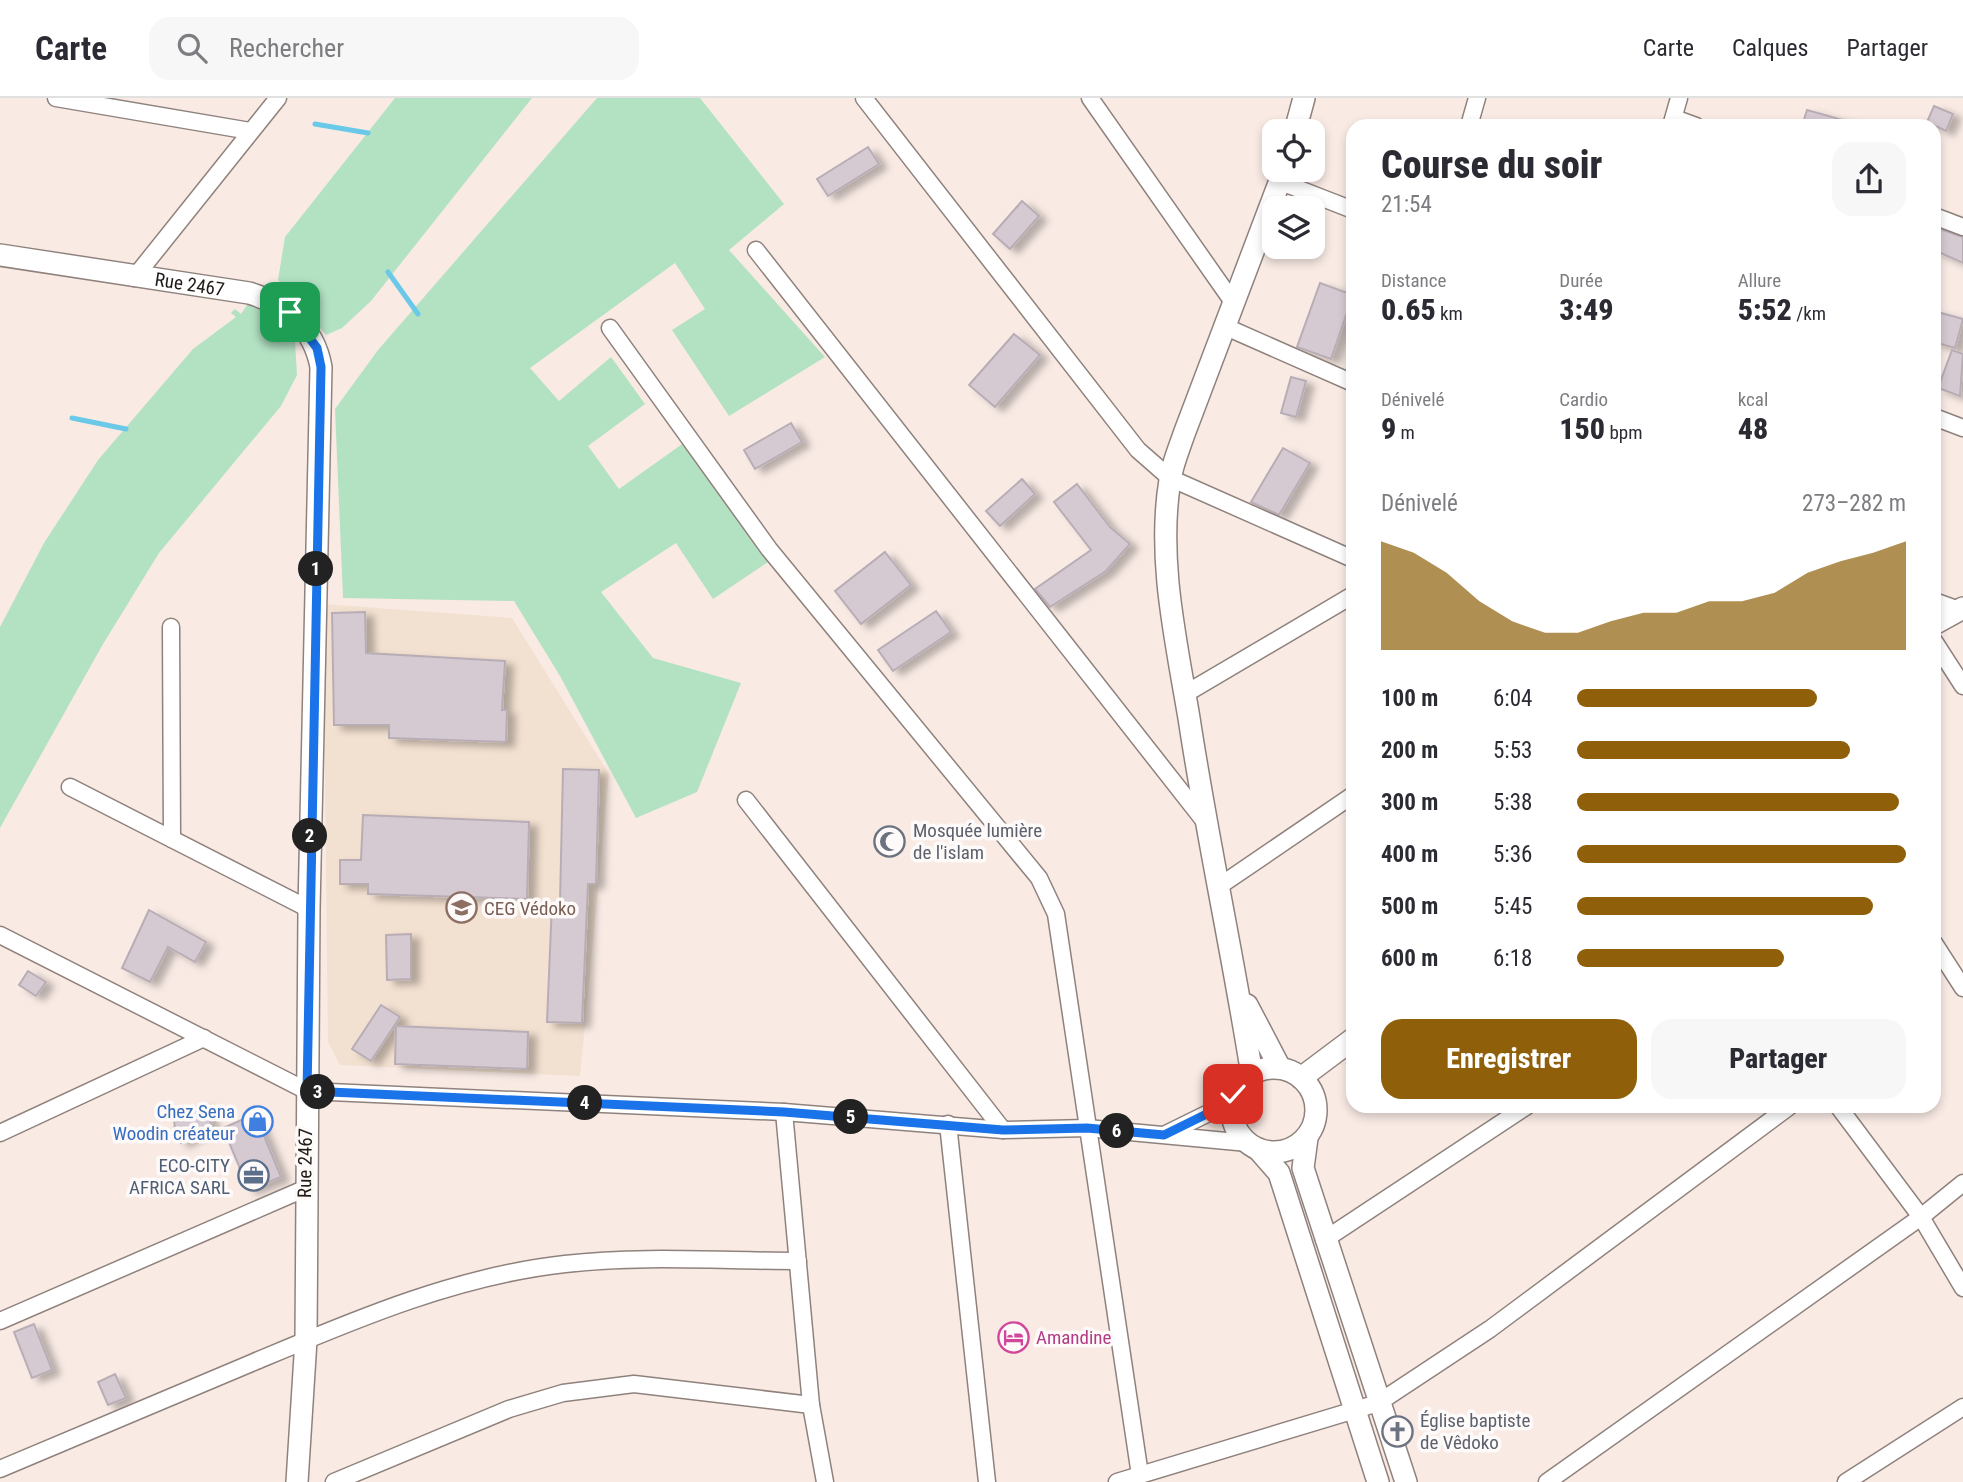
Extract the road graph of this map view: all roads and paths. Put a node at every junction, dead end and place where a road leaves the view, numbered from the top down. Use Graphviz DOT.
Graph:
graph roads {
  1 [pos="56,98"];
  2 [pos="278,98"];
  3 [pos="864,98"];
  4 [pos="1090,98"];
  5 [pos="1304,98"];
  6 [pos="1477,98"];
  7 [pos="1679,98"];
  8 [pos="1298,119"];
  9 [pos="1471,119"];
  10 [pos="1673,119"];
  11 [pos="250,131"];
  12 [pos="1281,182"];
  13 [pos="1295,182"];
  14 [pos="1346,207"];
  15 [pos="1941,219"];
  16 [pos="1963,227"];
  17 [pos="756,250"];
  18 [pos="0,255"];
  19 [pos="134,278"];
  20 [pos="1235,304"];
  21 [pos="1226,327"];
  22 [pos="610,328"];
  23 [pos="1346,380"];
  24 [pos="1941,420"];
  25 [pos="1963,428"];
  26 [pos="1170,478"];
  27 [pos="1346,556"];
  28 [pos="1346,600"];
  29 [pos="1941,603"];
  30 [pos="1961,609"];
  31 [pos="1941,620"];
  32 [pos="171,627"];
  33 [pos="1941,652"];
  34 [pos="1963,686"];
  35 [pos="1185,694"];
  36 [pos="70,787"];
  37 [pos="746,800"];
  38 [pos="1346,800"];
  39 [pos="1205,822"];
  40 [pos="172,839"];
  41 [pos="1217,887"];
  42 [pos="309,909"];
  43 [pos="0,934"];
  44 [pos="1941,954"];
  45 [pos="1238,987"];
  46 [pos="1963,988"];
  47 [pos="204,1038"];
  48 [pos="1346,1045"];
  49 [pos="1280,1068"];
  50 [pos="1252,1074"];
  51 [pos="1306,1085"];
  52 [pos="307,1091"];
  53 [pos="1231,1102"];
  54 [pos="784,1112"];
  55 [pos="1516,1113"];
  56 [pos="1781,1113"];
  57 [pos="1843,1113"];
  58 [pos="948,1124"];
  59 [pos="1087,1128"];
  60 [pos="1003,1130"];
  61 [pos="0,1133"];
  62 [pos="1164,1135"];
  63 [pos="1307,1138"];
  64 [pos="1253,1146"];
  65 [pos="1963,1183"];
  66 [pos="304,1189"];
  67 [pos="1921,1217"];
  68 [pos="1324,1240"];
  69 [pos="798,1261"];
  70 [pos="1963,1288"];
  71 [pos="0,1321"];
  72 [pos="306,1340"];
  73 [pos="1378,1403"];
  74 [pos="811,1405"];
  75 [pos="1963,1407"];
  76 [pos="1353,1409"];
  77 [pos="0,1469"];
  78 [pos="1140,1475"];
  79 [pos="297,1482"];
  80 [pos="334,1482"];
  81 [pos="825,1482"];
  82 [pos="987,1482"];
  83 [pos="1117,1482"];
  84 [pos="1378,1482"];
  85 [pos="1406,1482"];
  86 [pos="1547,1482"];
  87 [pos="1846,1482"];
  1 -- 11 [label="street"];
  2 -- 11 [label="street"];
  3 -- 26 [label="street"];
  4 -- 20 [label="street"];
  5 -- 8 [label="street"];
  6 -- 9 [label="street"];
  7 -- 10 [label="street"];
  11 -- 19 [label="street"];
  12 -- 20 [label="street"];
  13 -- 14 [label="street"];
  15 -- 16 [label="street"];
  17 -- 39 [label="street"];
  18 -- 19 [label="street, Rue 2467"];
  19 -- 42 [label="street, Rue 2467"];
  20 -- 21 [label="street"];
  21 -- 23 [label="street"];
  21 -- 26 [label="street"];
  22 -- 59 [label="street"];
  24 -- 25 [label="street"];
  26 -- 27 [label="street"];
  26 -- 35 [label="street"];
  28 -- 35 [label="street"];
  29 -- 30 [label="street"];
  30 -- 31 [label="street"];
  32 -- 40 [label="street"];
  33 -- 34 [label="street"];
  35 -- 39 [label="street"];
  36 -- 40 [label="street"];
  37 -- 60 [label="street"];
  38 -- 41 [label="street"];
  39 -- 41 [label="street"];
  40 -- 42 [label="street"];
  41 -- 45 [label="street"];
  42 -- 52 [label="street, Rue 2467"];
  43 -- 47 [label="street"];
  44 -- 46 [label="street"];
  45 -- 49 [label="street"];
  45 -- 50 [label="street"];
  47 -- 52 [label="street"];
  47 -- 61 [label="street"];
  48 -- 51 [label="street"];
  49 -- 50 [label="street"];
  49 -- 51 [label="street"];
  50 -- 53 [label="street"];
  51 -- 63 [label="street"];
  52 -- 54 [label="street"];
  52 -- 66 [label="street, Rue 2467"];
  53 -- 62 [label="street"];
  53 -- 64 [label="street"];
  54 -- 58 [label="street"];
  54 -- 69 [label="street"];
  55 -- 68 [label="street"];
  56 -- 73 [label="street"];
  57 -- 67 [label="street"];
  58 -- 60 [label="street"];
  58 -- 82 [label="street"];
  59 -- 60 [label="street"];
  59 -- 62 [label="street"];
  59 -- 78 [label="street"];
  62 -- 64 [label="street"];
  63 -- 64 [label="street"];
  63 -- 68 [label="street"];
  64 -- 76 [label="street"];
  65 -- 67 [label="street"];
  66 -- 71 [label="street"];
  66 -- 72 [label="street, Rue 2467"];
  67 -- 70 [label="street"];
  67 -- 86 [label="street"];
  68 -- 73 [label="street"];
  69 -- 72 [label="street"];
  69 -- 74 [label="street"];
  72 -- 77 [label="street"];
  72 -- 79 [label="street, Rue 2467"];
  73 -- 76 [label="street"];
  73 -- 85 [label="street"];
  74 -- 80 [label="street"];
  74 -- 81 [label="street"];
  75 -- 87 [label="street"];
  76 -- 78 [label="street"];
  76 -- 84 [label="street"];
  78 -- 83 [label="street"];
}
